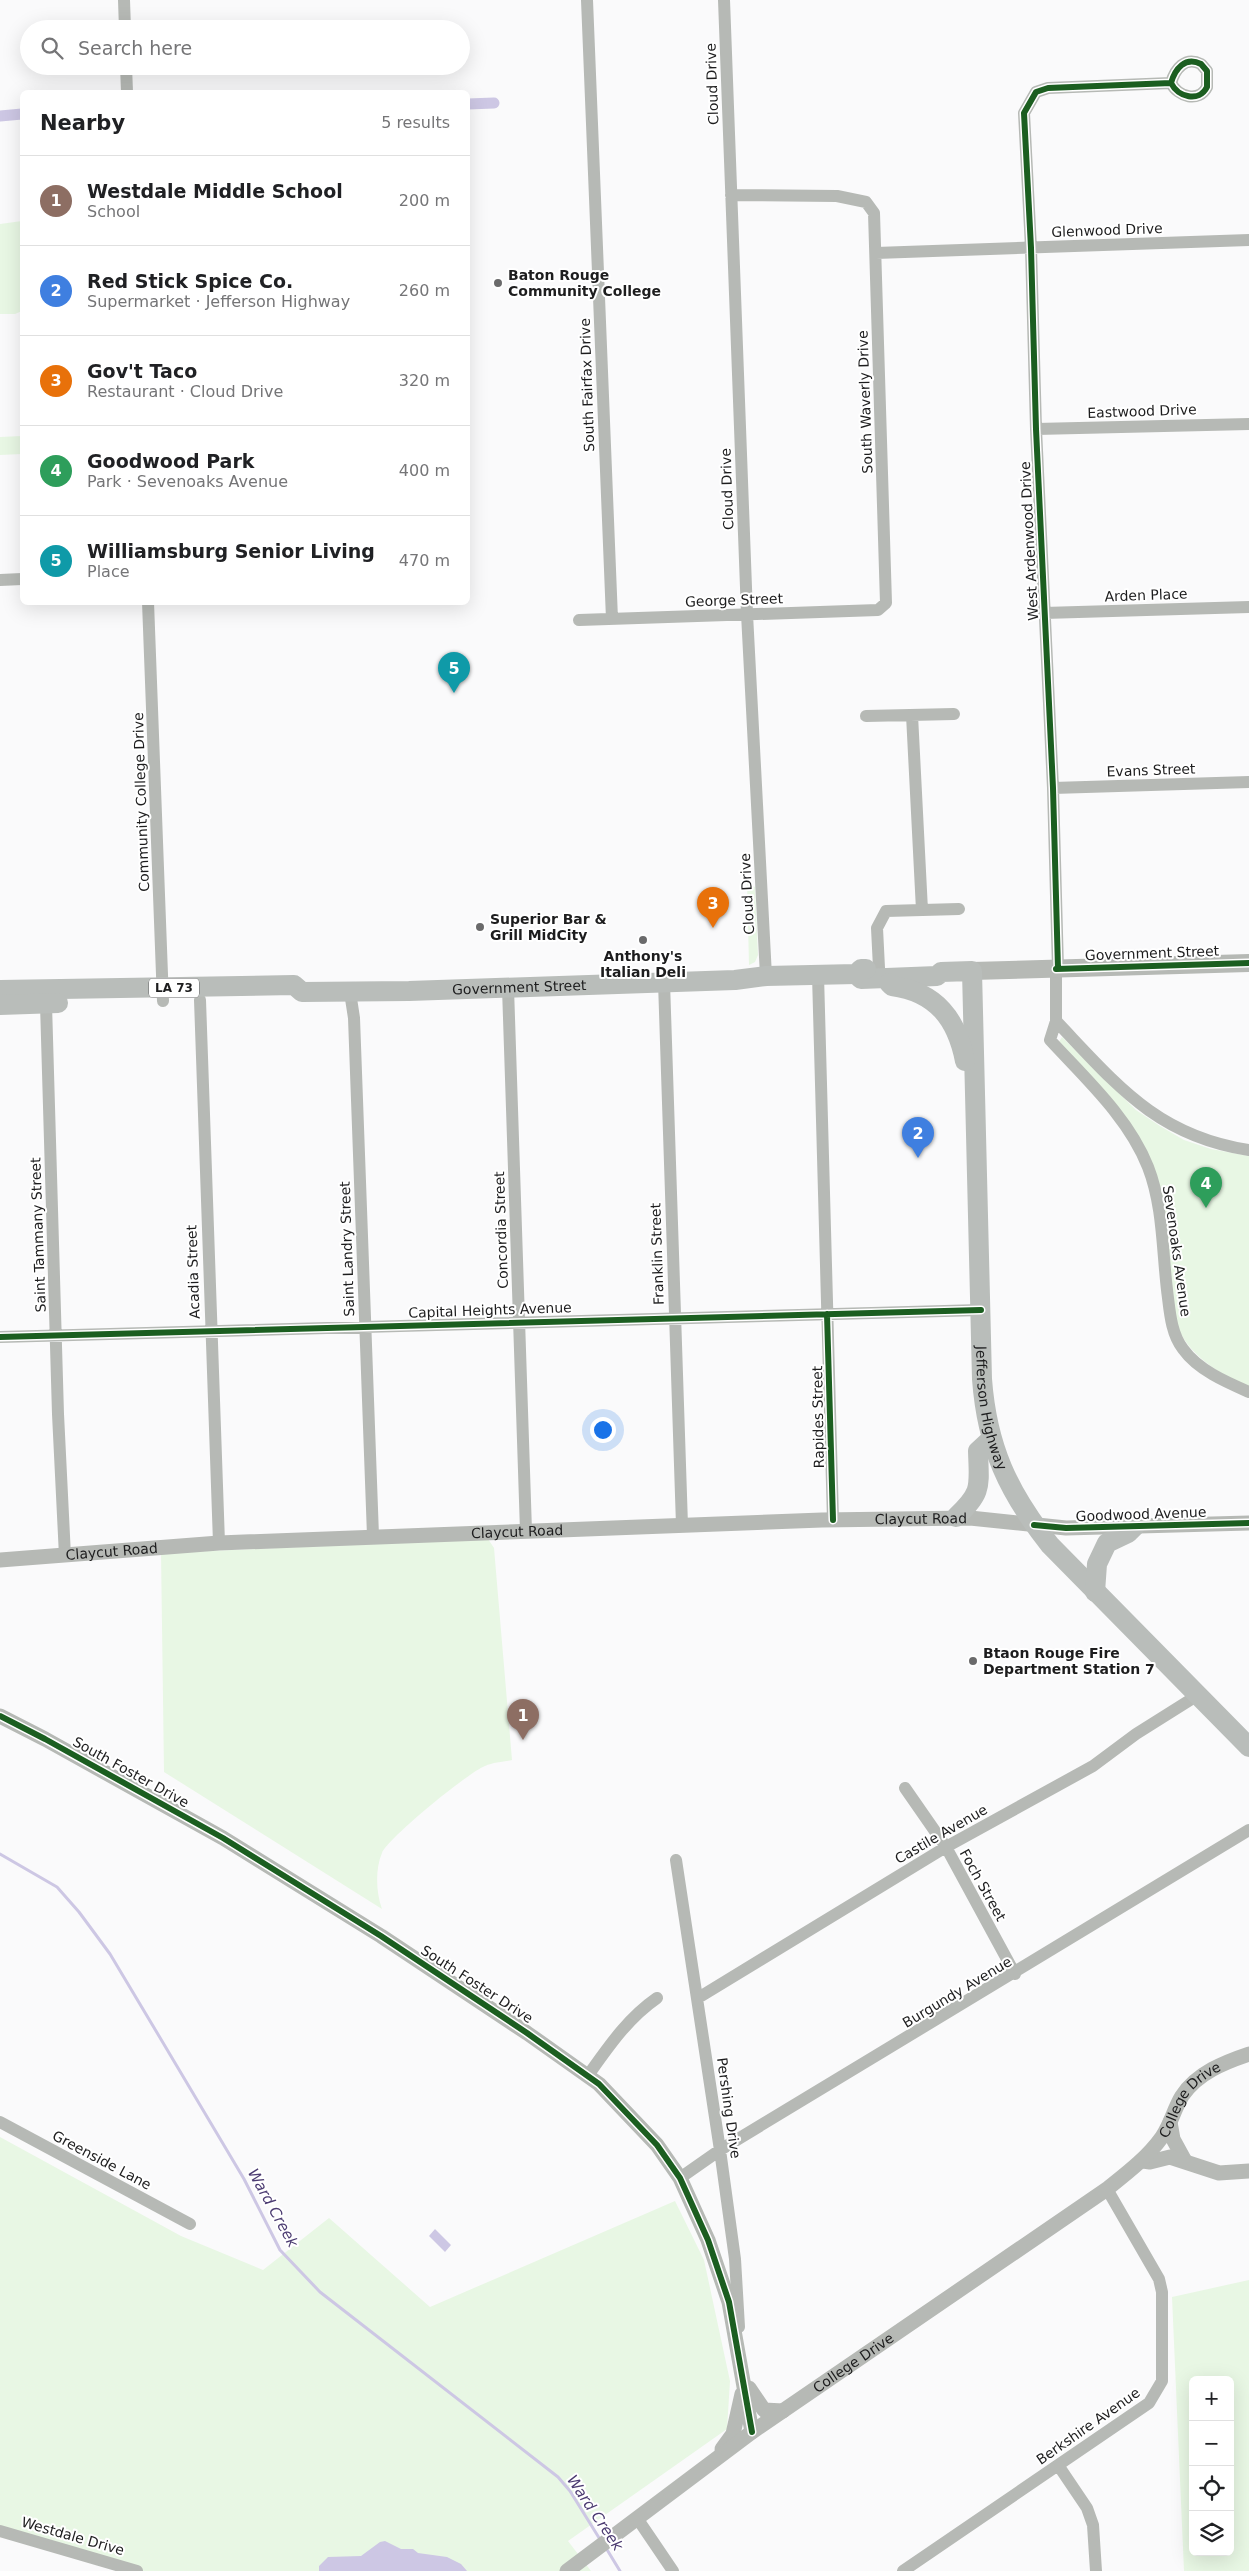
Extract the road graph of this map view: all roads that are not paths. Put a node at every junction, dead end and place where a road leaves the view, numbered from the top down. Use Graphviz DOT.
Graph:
graph roads {
  1 [pos="124,0"];
  2 [pos="587,0"];
  3 [pos="724,0"];
  4 [pos="125,20"];
  5 [pos="126,75"];
  6 [pos="1171,83"];
  7 [pos="127,90"];
  8 [pos="731,195"];
  9 [pos="1249,240"];
  10 [pos="1031,248"];
  11 [pos="876,253"];
  12 [pos="1249,424"];
  13 [pos="1036,429"];
  14 [pos="20,579"];
  15 [pos="0,580"];
  16 [pos="886,603"];
  17 [pos="148,605"];
  18 [pos="1249,607"];
  19 [pos="1044,613"];
  20 [pos="747,614"];
  21 [pos="612,619"];
  22 [pos="580,620"];
  23 [pos="954,714"];
  24 [pos="912,715"];
  25 [pos="866,716"];
  26 [pos="1249,782"];
  27 [pos="1053,788"];
  28 [pos="922,910"];
  29 [pos="959,910"];
  30 [pos="1249,962"];
  31 [pos="1057,968"];
  32 [pos="972,971"];
  33 [pos="882,973"];
  34 [pos="818,975"];
  35 [pos="766,976"];
  36 [pos="664,982"];
  37 [pos="246,986"];
  38 [pos="508,988"];
  39 [pos="0,990"];
  40 [pos="302,992"];
  41 [pos="350,992"];
  42 [pos="163,994"];
  43 [pos="200,1000"];
  44 [pos="46,1004"];
  45 [pos="0,1005"];
  46 [pos="1056,1021"];
  47 [pos="973,1066"];
  48 [pos="1249,1150"];
  49 [pos="981,1310"];
  50 [pos="827,1314"];
  51 [pos="674,1317"];
  52 [pos="520,1322"];
  53 [pos="364,1326"];
  54 [pos="211,1331"];
  55 [pos="56,1336"];
  56 [pos="0,1337"];
  57 [pos="1249,1392"];
  58 [pos="990,1439"];
  59 [pos="956,1517"];
  60 [pos="833,1520"];
  61 [pos="1249,1522"];
  62 [pos="682,1525"];
  63 [pos="1034,1525"];
  64 [pos="1135,1526"];
  65 [pos="526,1531"];
  66 [pos="373,1536"];
  67 [pos="219,1543"];
  68 [pos="64,1556"];
  69 [pos="0,1560"];
  70 [pos="1095,1592"];
  71 [pos="1198,1695"];
  72 [pos="0,1716"];
  73 [pos="1249,1747"];
  74 [pos="905,1788"];
  75 [pos="1249,1830"];
  76 [pos="946,1847"];
  77 [pos="676,1860"];
  78 [pos="1015,1974"];
  79 [pos="657,1998"];
  80 [pos="698,1998"];
  81 [pos="1249,2054"];
  82 [pos="588,2074"];
  83 [pos="0,2122"];
  84 [pos="1170,2122"];
  85 [pos="720,2150"];
  86 [pos="1143,2161"];
  87 [pos="1185,2161"];
  88 [pos="1249,2171"];
  89 [pos="680,2178"];
  90 [pos="1107,2189"];
  91 [pos="190,2224"];
  92 [pos="741,2362"];
  93 [pos="744,2378"];
  94 [pos="783,2411"];
  95 [pos="752,2432"];
  96 [pos="1058,2465"];
  97 [pos="700,2471"];
  98 [pos="637,2518"];
  99 [pos="0,2531"];
  100 [pos="137,2571"];
  101 [pos="567,2571"];
  102 [pos="673,2571"];
  103 [pos="903,2571"];
  104 [pos="1096,2571"];
  1 -- 4 [label="street"];
  2 -- 21 [label="street, South Fairfax Drive"];
  3 -- 8 [label="street, Cloud Drive"];
  5 -- 7 [label="street"];
  6 -- 10 [label="street, West Ardenwood Drive"];
  8 -- 11 [label="street, South Waverly Drive"];
  8 -- 20 [label="street, Cloud Drive"];
  9 -- 10 [label="street, Glenwood Drive"];
  10 -- 11 [label="street, Glenwood Drive"];
  10 -- 13 [label="street, West Ardenwood Drive"];
  11 -- 16 [label="street, South Waverly Drive"];
  12 -- 13 [label="street, Eastwood Drive"];
  13 -- 19 [label="street, West Ardenwood Drive"];
  14 -- 15 [label="street"];
  16 -- 20 [label="street, George Street"];
  17 -- 42 [label="street, Community College Drive"];
  18 -- 19 [label="street, Arden Place"];
  19 -- 27 [label="street, West Ardenwood Drive"];
  20 -- 21 [label="street, George Street"];
  20 -- 35 [label="street, Cloud Drive"];
  21 -- 22 [label="street, George Street"];
  23 -- 24 [label="street"];
  24 -- 25 [label="street"];
  24 -- 28 [label="street"];
  26 -- 27 [label="street, Evans Street"];
  27 -- 31 [label="street, West Ardenwood Drive"];
  28 -- 29 [label="street"];
  28 -- 33 [label="street"];
  30 -- 31 [label="main road, Government Street"];
  31 -- 32 [label="main road, Government Street"];
  31 -- 46 [label="street, West Ardenwood Drive"];
  32 -- 33 [label="main road, Government Street"];
  32 -- 47 [label="main road, Jefferson Highway"];
  33 -- 34 [label="main road, Government Street / LA 73"];
  33 -- 47 [label="main road"];
  34 -- 35 [label="main road, Government Street / LA 73"];
  34 -- 50 [label="street, Rapides Street"];
  35 -- 36 [label="main road, Government Street / LA 73"];
  36 -- 38 [label="main road, Government Street / LA 73"];
  36 -- 51 [label="street, Franklin Street"];
  37 -- 40 [label="main road, Government Street / LA 73"];
  37 -- 42 [label="main road, Government Street / LA 73"];
  37 -- 43 [label="main road"];
  38 -- 41 [label="main road, Government Street / LA 73"];
  38 -- 52 [label="street, Concordia Street"];
  39 -- 42 [label="main road, Government Street / LA 73"];
  40 -- 41 [label="main road, Government Street / LA 73"];
  40 -- 43 [label="main road, Government Street / LA 73"];
  41 -- 53 [label="street, Saint Landry Street"];
  42 -- 43 [label="main road, Government Street / LA 73"];
  42 -- 44 [label="main road, Government Street / LA 73"];
  43 -- 54 [label="street, Acadia Street"];
  44 -- 45 [label="main road, Government Street / LA 73"];
  44 -- 55 [label="street, Saint Tammany Street"];
  46 -- 48 [label="street"];
  46 -- 57 [label="street, Sevenoaks Avenue"];
  47 -- 49 [label="main road, Jefferson Highway"];
  49 -- 50 [label="street, Capital Heights Avenue"];
  49 -- 58 [label="main road, Jefferson Highway"];
  50 -- 51 [label="street, Capital Heights Avenue"];
  50 -- 60 [label="street, Rapides Street"];
  51 -- 52 [label="street, Capital Heights Avenue"];
  51 -- 62 [label="street, Franklin Street"];
  52 -- 53 [label="street, Capital Heights Avenue"];
  52 -- 65 [label="street, Concordia Street"];
  53 -- 54 [label="street, Capital Heights Avenue"];
  53 -- 66 [label="street, Saint Landry Street"];
  54 -- 55 [label="street, Capital Heights Avenue"];
  54 -- 67 [label="street, Acadia Street"];
  55 -- 56 [label="street, Capital Heights Avenue"];
  55 -- 68 [label="street, Saint Tammany Street"];
  58 -- 59 [label="main road"];
  58 -- 63 [label="main road, Jefferson Highway"];
  59 -- 60 [label="street, Claycut Road"];
  59 -- 63 [label="street, Claycut Road"];
  60 -- 62 [label="street, Claycut Road"];
  61 -- 64 [label="street, Goodwood Avenue"];
  62 -- 65 [label="street, Claycut Road"];
  63 -- 64 [label="street, Goodwood Avenue"];
  63 -- 70 [label="main road, Jefferson Highway"];
  64 -- 70 [label="main road"];
  65 -- 66 [label="street, Claycut Road"];
  66 -- 67 [label="street, Claycut Road"];
  67 -- 68 [label="street, Claycut Road"];
  68 -- 69 [label="street, Claycut Road"];
  70 -- 71 [label="main road, Jefferson Highway"];
  71 -- 73 [label="main road, Jefferson Highway"];
  71 -- 76 [label="street, Castile Avenue"];
  72 -- 82 [label="street, South Foster Drive"];
  74 -- 76 [label="street, Foch Street"];
  75 -- 78 [label="street, Burgundy Avenue"];
  76 -- 78 [label="street, Foch Street"];
  76 -- 80 [label="street, Castile Avenue"];
  77 -- 80 [label="street, Pershing Drive"];
  78 -- 85 [label="street, Burgundy Avenue"];
  79 -- 82 [label="street"];
  80 -- 85 [label="street, Pershing Drive"];
  81 -- 84 [label="street, College Drive"];
  82 -- 89 [label="street, South Foster Drive"];
  83 -- 91 [label="street, Greenside Lane"];
  84 -- 86 [label="street, College Drive"];
  84 -- 87 [label="street"];
  85 -- 89 [label="street, Burgundy Avenue"];
  85 -- 92 [label="street, Pershing Drive"];
  86 -- 87 [label="street, College Drive"];
  86 -- 90 [label="street, College Drive"];
  87 -- 88 [label="street, College Drive"];
  89 -- 92 [label="street, South Foster Drive"];
  90 -- 94 [label="street, College Drive"];
  90 -- 96 [label="street, Berkshire Avenue"];
  92 -- 93 [label="street, South Foster Drive"];
  93 -- 94 [label="street"];
  93 -- 95 [label="street, South Foster Drive"];
  93 -- 97 [label="street"];
  94 -- 95 [label="street, College Drive"];
  95 -- 97 [label="street, College Drive"];
  96 -- 103 [label="street, Berkshire Avenue"];
  96 -- 104 [label="street"];
  97 -- 98 [label="street, College Drive"];
  98 -- 101 [label="street, College Drive"];
  98 -- 102 [label="street"];
  99 -- 100 [label="street, Westdale Drive"];
}
